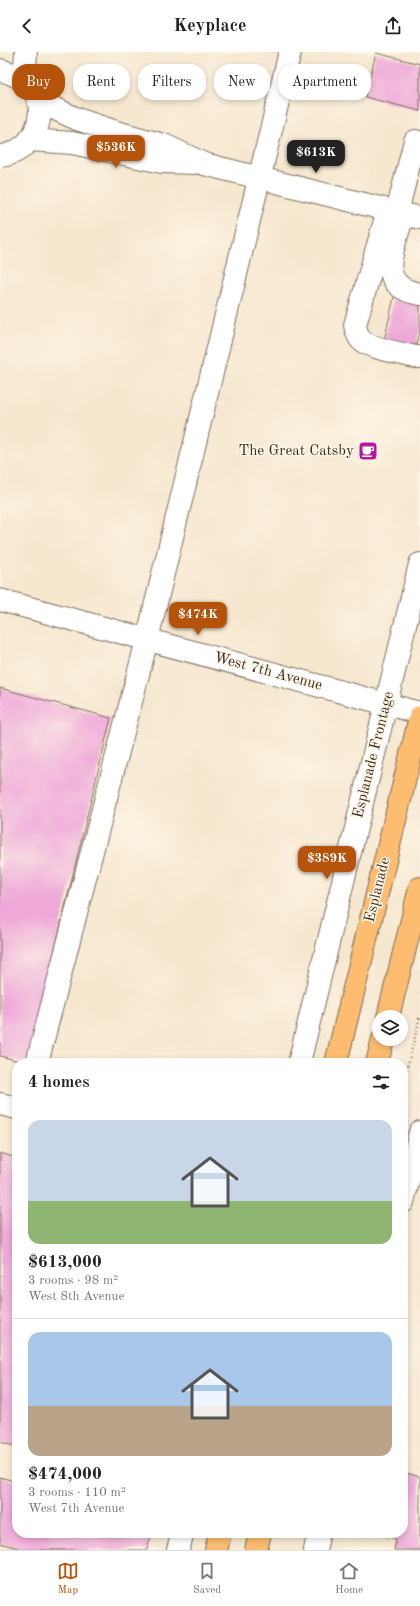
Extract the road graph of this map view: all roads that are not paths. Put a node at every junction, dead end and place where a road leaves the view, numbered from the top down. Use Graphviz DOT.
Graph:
graph roads {
  1 [pos="26,52"];
  2 [pos="290,52"];
  3 [pos="25,64"];
  4 [pos="0,70"];
  5 [pos="12,73"];
  6 [pos="38,101"];
  7 [pos="30,140"];
  8 [pos="420,143"];
  9 [pos="2,161"];
  10 [pos="204,164"];
  11 [pos="260,178"];
  12 [pos="402,214"];
  13 [pos="420,294"];
  14 [pos="420,357"];
  15 [pos="420,564"];
  16 [pos="0,600"];
  17 [pos="147,640"];
  18 [pos="387,704"];
  19 [pos="420,713"];
  20 [pos="420,717"];
  21 [pos="420,888"];
  22 [pos="390,1010"];
  23 [pos="381,1046"];
  24 [pos="38,1058"];
  25 [pos="300,1058"];
  26 [pos="337,1058"];
  27 [pos="378,1058"];
  28 [pos="0,1104"];
  29 [pos="12,1107"];
  30 [pos="420,1132"];
  31 [pos="408,1201"];
  32 [pos="181,1538"];
  33 [pos="219,1538"];
  34 [pos="259,1538"];
  35 [pos="318,1538"];
  36 [pos="178,1550"];
  37 [pos="216,1550"];
  38 [pos="256,1550"];
  39 [pos="315,1550"];
  1 -- 3 [label="street"];
  2 -- 11 [label="street"];
  4 -- 5 [label="street"];
  6 -- 7 [label="street"];
  6 -- 10 [label="street"];
  7 -- 9 [label="street"];
  7 -- 10 [label="street"];
  8 -- 12 [label="street"];
  10 -- 11 [label="street"];
  11 -- 12 [label="street"];
  11 -- 17 [label="street"];
  12 -- 13 [label="street"];
  12 -- 14 [label="street"];
  15 -- 18 [label="street, Esplanade Frontage"];
  16 -- 17 [label="street, West 7th Avenue"];
  17 -- 18 [label="street, West 7th Avenue"];
  17 -- 24 [label="street"];
  18 -- 19 [label="street, West 7th Avenue"];
  18 -- 25 [label="street, Esplanade Frontage"];
  20 -- 26 [label="main road, Esplanade"];
  21 -- 22 [label="main road"];
  23 -- 27 [label="main road"];
  28 -- 29 [label="street"];
  30 -- 31 [label="street"];
  32 -- 36 [label="street"];
  33 -- 37 [label="main road"];
  34 -- 38 [label="main road"];
  35 -- 39 [label="street"];
}
